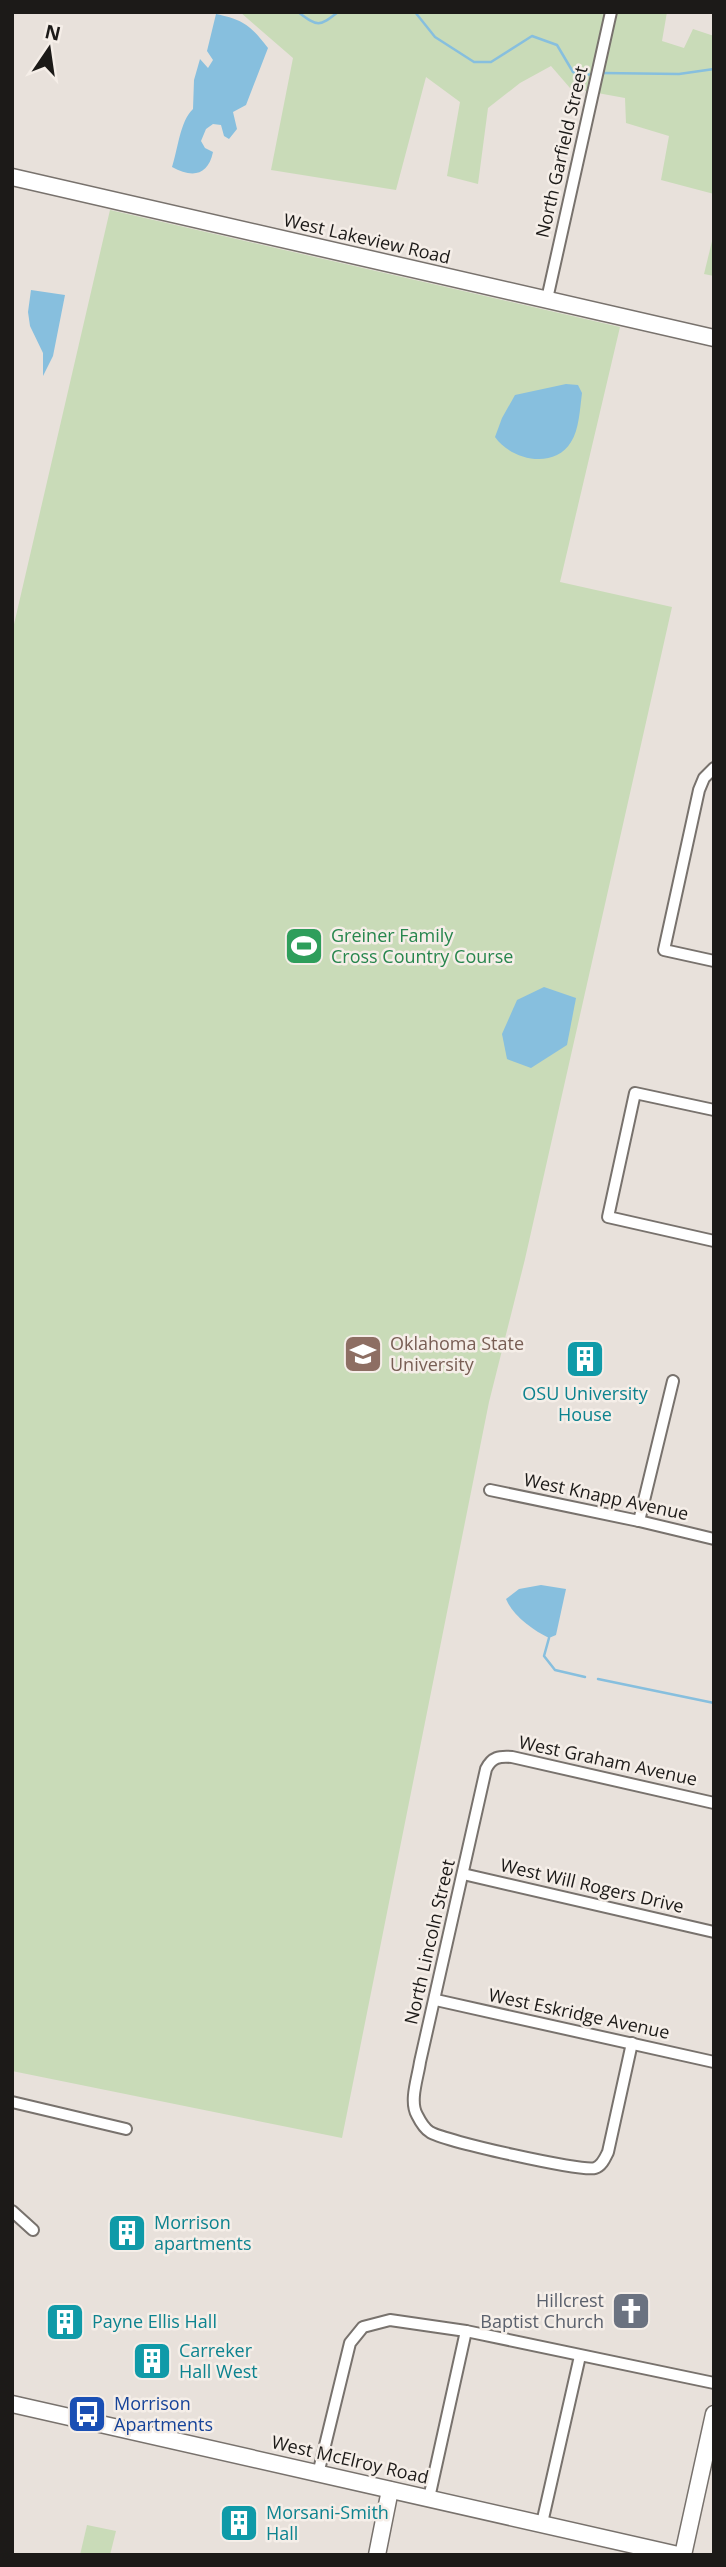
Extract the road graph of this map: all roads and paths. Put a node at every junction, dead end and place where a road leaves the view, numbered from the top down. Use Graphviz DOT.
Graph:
graph roads {
  1 [pos="611,12"];
  2 [pos="12,177"];
  3 [pos="547,299"];
  4 [pos="714,338"];
  5 [pos="714,768"];
  6 [pos="714,961"];
  7 [pos="714,1110"];
  8 [pos="714,1241"];
  9 [pos="673,1381"];
  10 [pos="490,1490"];
  11 [pos="639,1521"];
  12 [pos="714,1539"];
  13 [pos="495,1758"];
  14 [pos="714,1803"];
  15 [pos="463,1874"];
  16 [pos="714,1932"];
  17 [pos="436,2000"];
  18 [pos="632,2043"];
  19 [pos="714,2062"];
  20 [pos="12,2102"];
  21 [pos="126,2129"];
  22 [pos="12,2211"];
  23 [pos="33,2230"];
  24 [pos="467,2331"];
  25 [pos="580,2356"];
  26 [pos="714,2384"];
  27 [pos="12,2404"];
  28 [pos="714,2414"];
  29 [pos="318,2474"];
  30 [pos="390,2490"];
  31 [pos="429,2498"];
  32 [pos="542,2523"];
  33 [pos="377,2555"];
  34 [pos="681,2555"];
  1 -- 3 [label="street, North Garfield Street"];
  2 -- 3 [label="main road, West Lakeview Road"];
  3 -- 4 [label="main road, West Lakeview Road"];
  5 -- 6 [label="street"];
  7 -- 8 [label="street"];
  9 -- 11 [label="street"];
  10 -- 11 [label="street, West Knapp Avenue"];
  11 -- 12 [label="street, West Knapp Avenue"];
  13 -- 14 [label="street, West Graham Avenue"];
  13 -- 15 [label="street, North Lincoln Street"];
  15 -- 16 [label="street, West Will Rogers Drive"];
  15 -- 17 [label="street, North Lincoln Street"];
  17 -- 18 [label="street, West Eskridge Avenue"];
  17 -- 18 [label="street, North Lincoln Street"];
  18 -- 19 [label="street, West Eskridge Avenue"];
  20 -- 21 [label="street"];
  22 -- 23 [label="street"];
  24 -- 25 [label="street"];
  24 -- 29 [label="street"];
  24 -- 31 [label="street"];
  25 -- 26 [label="street"];
  25 -- 32 [label="street"];
  27 -- 29 [label="main road, West McElroy Road"];
  28 -- 34 [label="main road"];
  29 -- 30 [label="main road, West McElroy Road"];
  30 -- 31 [label="main road, West McElroy Road"];
  30 -- 33 [label="main road"];
  31 -- 32 [label="main road, West McElroy Road"];
  32 -- 34 [label="main road, West McElroy Road"];
}
